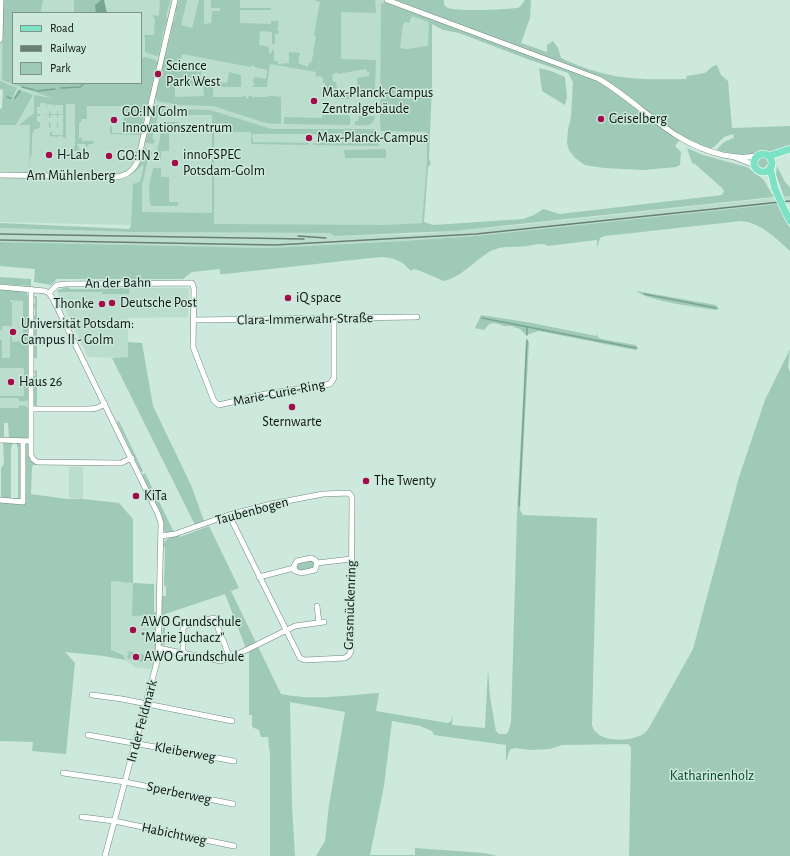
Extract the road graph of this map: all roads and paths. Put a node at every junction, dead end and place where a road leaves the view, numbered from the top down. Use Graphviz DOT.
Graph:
graph roads {
  1 [pos="1,0"];
  2 [pos="175,0"];
  3 [pos="387,0"];
  4 [pos="0,40"];
  5 [pos="790,149"];
  6 [pos="756,156"];
  7 [pos="733,157"];
  8 [pos="770,162"];
  9 [pos="755,167"];
  10 [pos="762,172"];
  11 [pos="0,175"];
  12 [pos="775,188"];
  13 [pos="790,221"];
  14 [pos="191,282"];
  15 [pos="0,287"];
  16 [pos="31,289"];
  17 [pos="49,293"];
  18 [pos="417,317"];
  19 [pos="334,318"];
  20 [pos="193,320"];
  21 [pos="105,404"];
  22 [pos="32,409"];
  23 [pos="0,440"];
  24 [pos="23,441"];
  25 [pos="32,441"];
  26 [pos="132,458"];
  27 [pos="345,492"];
  28 [pos="0,500"];
  29 [pos="229,515"];
  30 [pos="161,536"];
  31 [pos="351,559"];
  32 [pos="317,563"];
  33 [pos="294,568"];
  34 [pos="259,577"];
  35 [pos="317,606"];
  36 [pos="286,631"];
  37 [pos="158,648"];
  38 [pos="183,653"];
  39 [pos="230,658"];
  40 [pos="92,696"];
  41 [pos="147,704"];
  42 [pos="232,721"];
  43 [pos="88,735"];
  44 [pos="136,743"];
  45 [pos="234,761"];
  46 [pos="63,773"];
  47 [pos="125,782"];
  48 [pos="233,804"];
  49 [pos="82,817"];
  50 [pos="114,821"];
  51 [pos="234,846"];
  52 [pos="105,856"];
  1 -- 4 [label="street"];
  2 -- 11 [label="street, Am Mühlenberg"];
  3 -- 7 [label="street"];
  5 -- 8 [label="main road"];
  6 -- 7 [label="street"];
  6 -- 8 [label="main road"];
  6 -- 9 [label="main road"];
  7 -- 9 [label="street"];
  8 -- 10 [label="main road"];
  8 -- 12 [label="main road"];
  9 -- 10 [label="main road"];
  10 -- 12 [label="main road"];
  12 -- 13 [label="main road, bridge"];
  14 -- 17 [label="street, An der Bahn"];
  14 -- 20 [label="street, Marie-Curie-Ring"];
  15 -- 16 [label="street"];
  16 -- 17 [label="street"];
  16 -- 22 [label="street"];
  17 -- 21 [label="street, In der Feldmark"];
  18 -- 19 [label="street, Clara-Immerwahr-Straße"];
  19 -- 20 [label="street, Clara-Immerwahr-Straße"];
  19 -- 20 [label="street, Marie-Curie-Ring"];
  21 -- 22 [label="street"];
  21 -- 26 [label="street, In der Feldmark"];
  22 -- 25 [label="street"];
  23 -- 24 [label="street"];
  24 -- 25 [label="street"];
  24 -- 28 [label="street"];
  25 -- 26 [label="street"];
  26 -- 30 [label="street, In der Feldmark"];
  27 -- 29 [label="street, Taubenbogen"];
  27 -- 31 [label="street, Grasmückenring"];
  29 -- 30 [label="street, Taubenbogen"];
  29 -- 34 [label="street, Grasmückenring"];
  30 -- 37 [label="street, In der Feldmark"];
  31 -- 32 [label="street"];
  31 -- 36 [label="street, Grasmückenring"];
  32 -- 33 [label="street"];
  32 -- 33 [label="street"];
  33 -- 34 [label="street"];
  34 -- 36 [label="street, Grasmückenring"];
  35 -- 36 [label="street"];
  36 -- 39 [label="street"];
  37 -- 38 [label="street"];
  37 -- 41 [label="street, In der Feldmark"];
  38 -- 39 [label="street"];
  38 -- 39 [label="street"];
  40 -- 41 [label="street"];
  41 -- 42 [label="street"];
  41 -- 44 [label="street, In der Feldmark"];
  43 -- 44 [label="street, Kleiberweg"];
  44 -- 45 [label="street, Kleiberweg"];
  44 -- 47 [label="street, In der Feldmark"];
  46 -- 47 [label="street, Sperberweg"];
  47 -- 48 [label="street, Sperberweg"];
  47 -- 50 [label="street, In der Feldmark"];
  49 -- 50 [label="street, Habichtweg"];
  50 -- 51 [label="street, Habichtweg"];
  50 -- 52 [label="street, In der Feldmark"];
}
